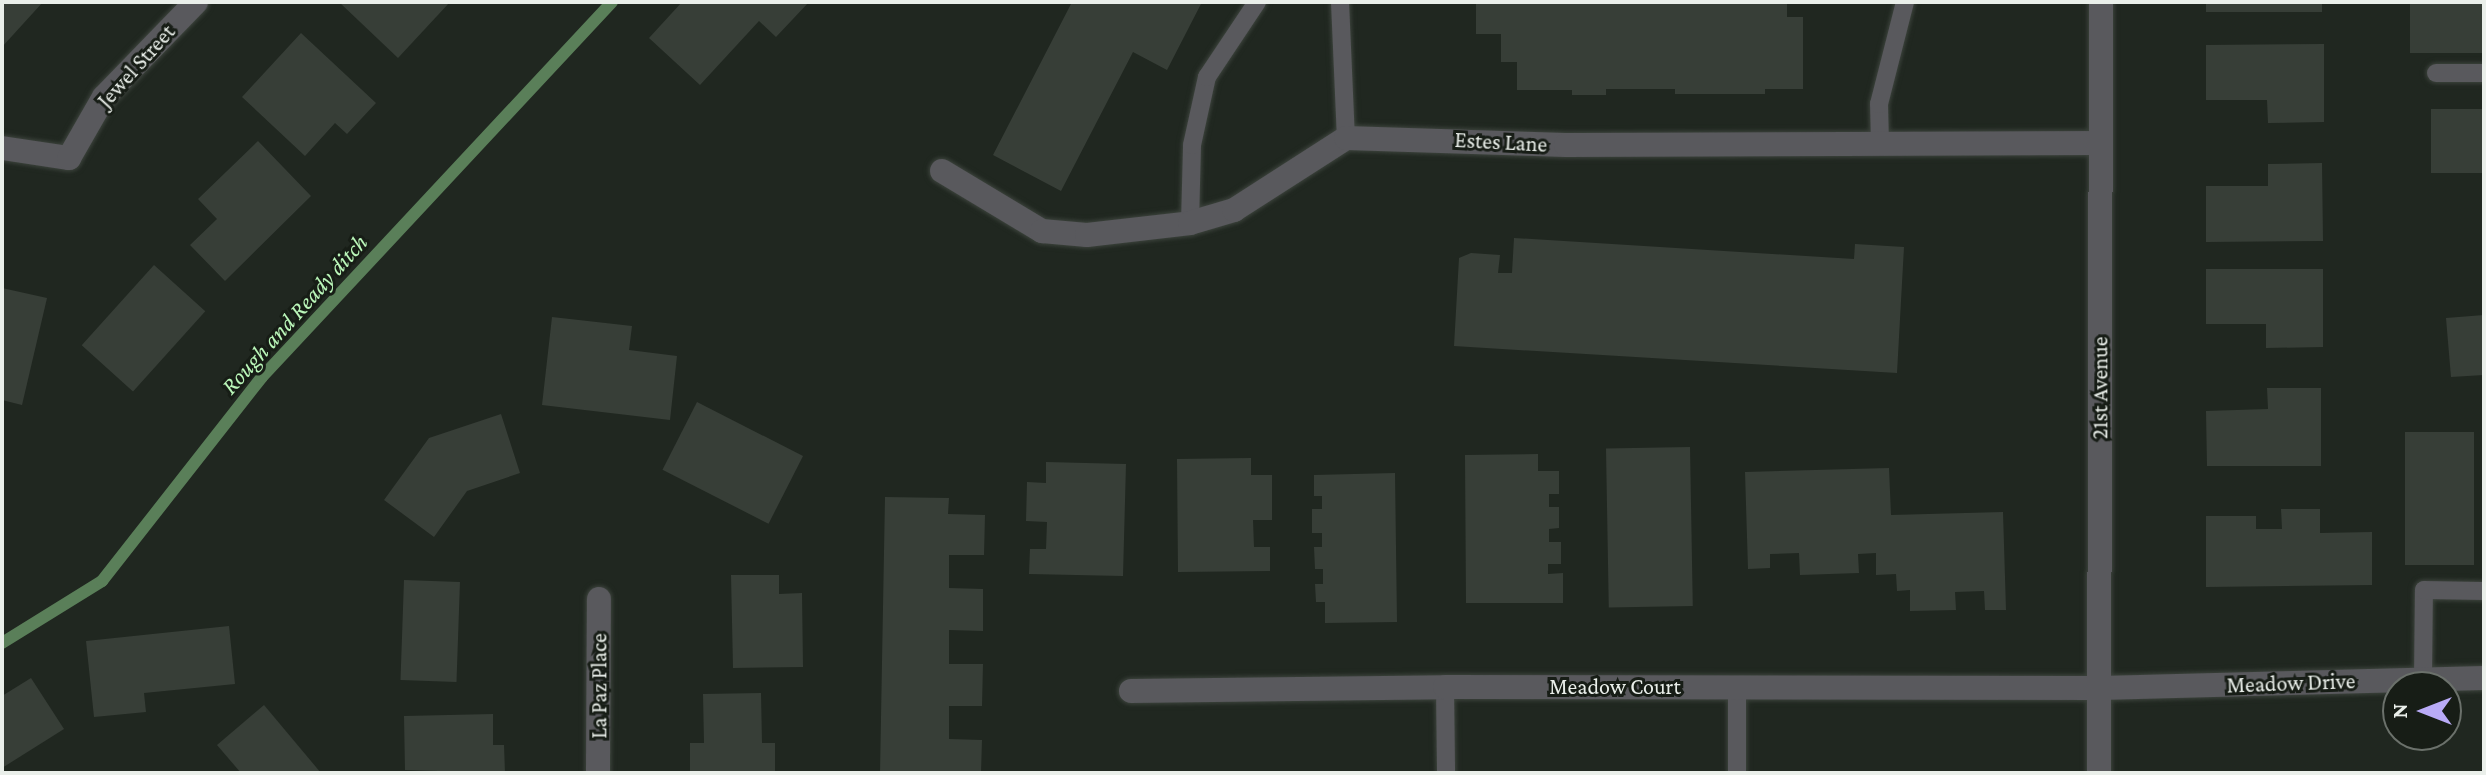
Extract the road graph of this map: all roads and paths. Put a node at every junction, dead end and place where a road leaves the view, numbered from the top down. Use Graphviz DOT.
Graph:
graph roads {
  1 [pos="196,2"];
  2 [pos="1257,2"];
  3 [pos="1340,2"];
  4 [pos="1905,2"];
  5 [pos="2101,2"];
  6 [pos="2436,73"];
  7 [pos="2484,73"];
  8 [pos="1346,138"];
  9 [pos="2100,143"];
  10 [pos="1880,144"];
  11 [pos="2,148"];
  12 [pos="942,171"];
  13 [pos="1190,223"];
  14 [pos="2484,591"];
  15 [pos="599,599"];
  16 [pos="2423,671"];
  17 [pos="2462,678"];
  18 [pos="2484,678"];
  19 [pos="2382,680"];
  20 [pos="1445,687"];
  21 [pos="1737,687"];
  22 [pos="2099,688"];
  23 [pos="1131,691"];
  24 [pos="598,773"];
  25 [pos="1446,773"];
  26 [pos="1737,773"];
  27 [pos="2099,773"];
  1 -- 11 [label="street, Jewel Street"];
  2 -- 13 [label="lane"];
  3 -- 8 [label="lane"];
  4 -- 10 [label="lane"];
  5 -- 9 [label="street, 21st Avenue"];
  6 -- 7 [label="lane"];
  8 -- 10 [label="street, Estes Lane"];
  8 -- 13 [label="street"];
  9 -- 10 [label="street, Estes Lane"];
  9 -- 22 [label="street, 21st Avenue"];
  12 -- 13 [label="street"];
  14 -- 16 [label="lane"];
  15 -- 24 [label="street, La Paz Place"];
  17 -- 18 [label="street, Meadow Drive"];
  19 -- 22 [label="street, Meadow Drive"];
  20 -- 21 [label="street, Meadow Court"];
  20 -- 23 [label="street, Meadow Court"];
  20 -- 25 [label="lane"];
  21 -- 22 [label="street, Meadow Court"];
  21 -- 26 [label="lane"];
  22 -- 27 [label="street, 21st Avenue"];
}
